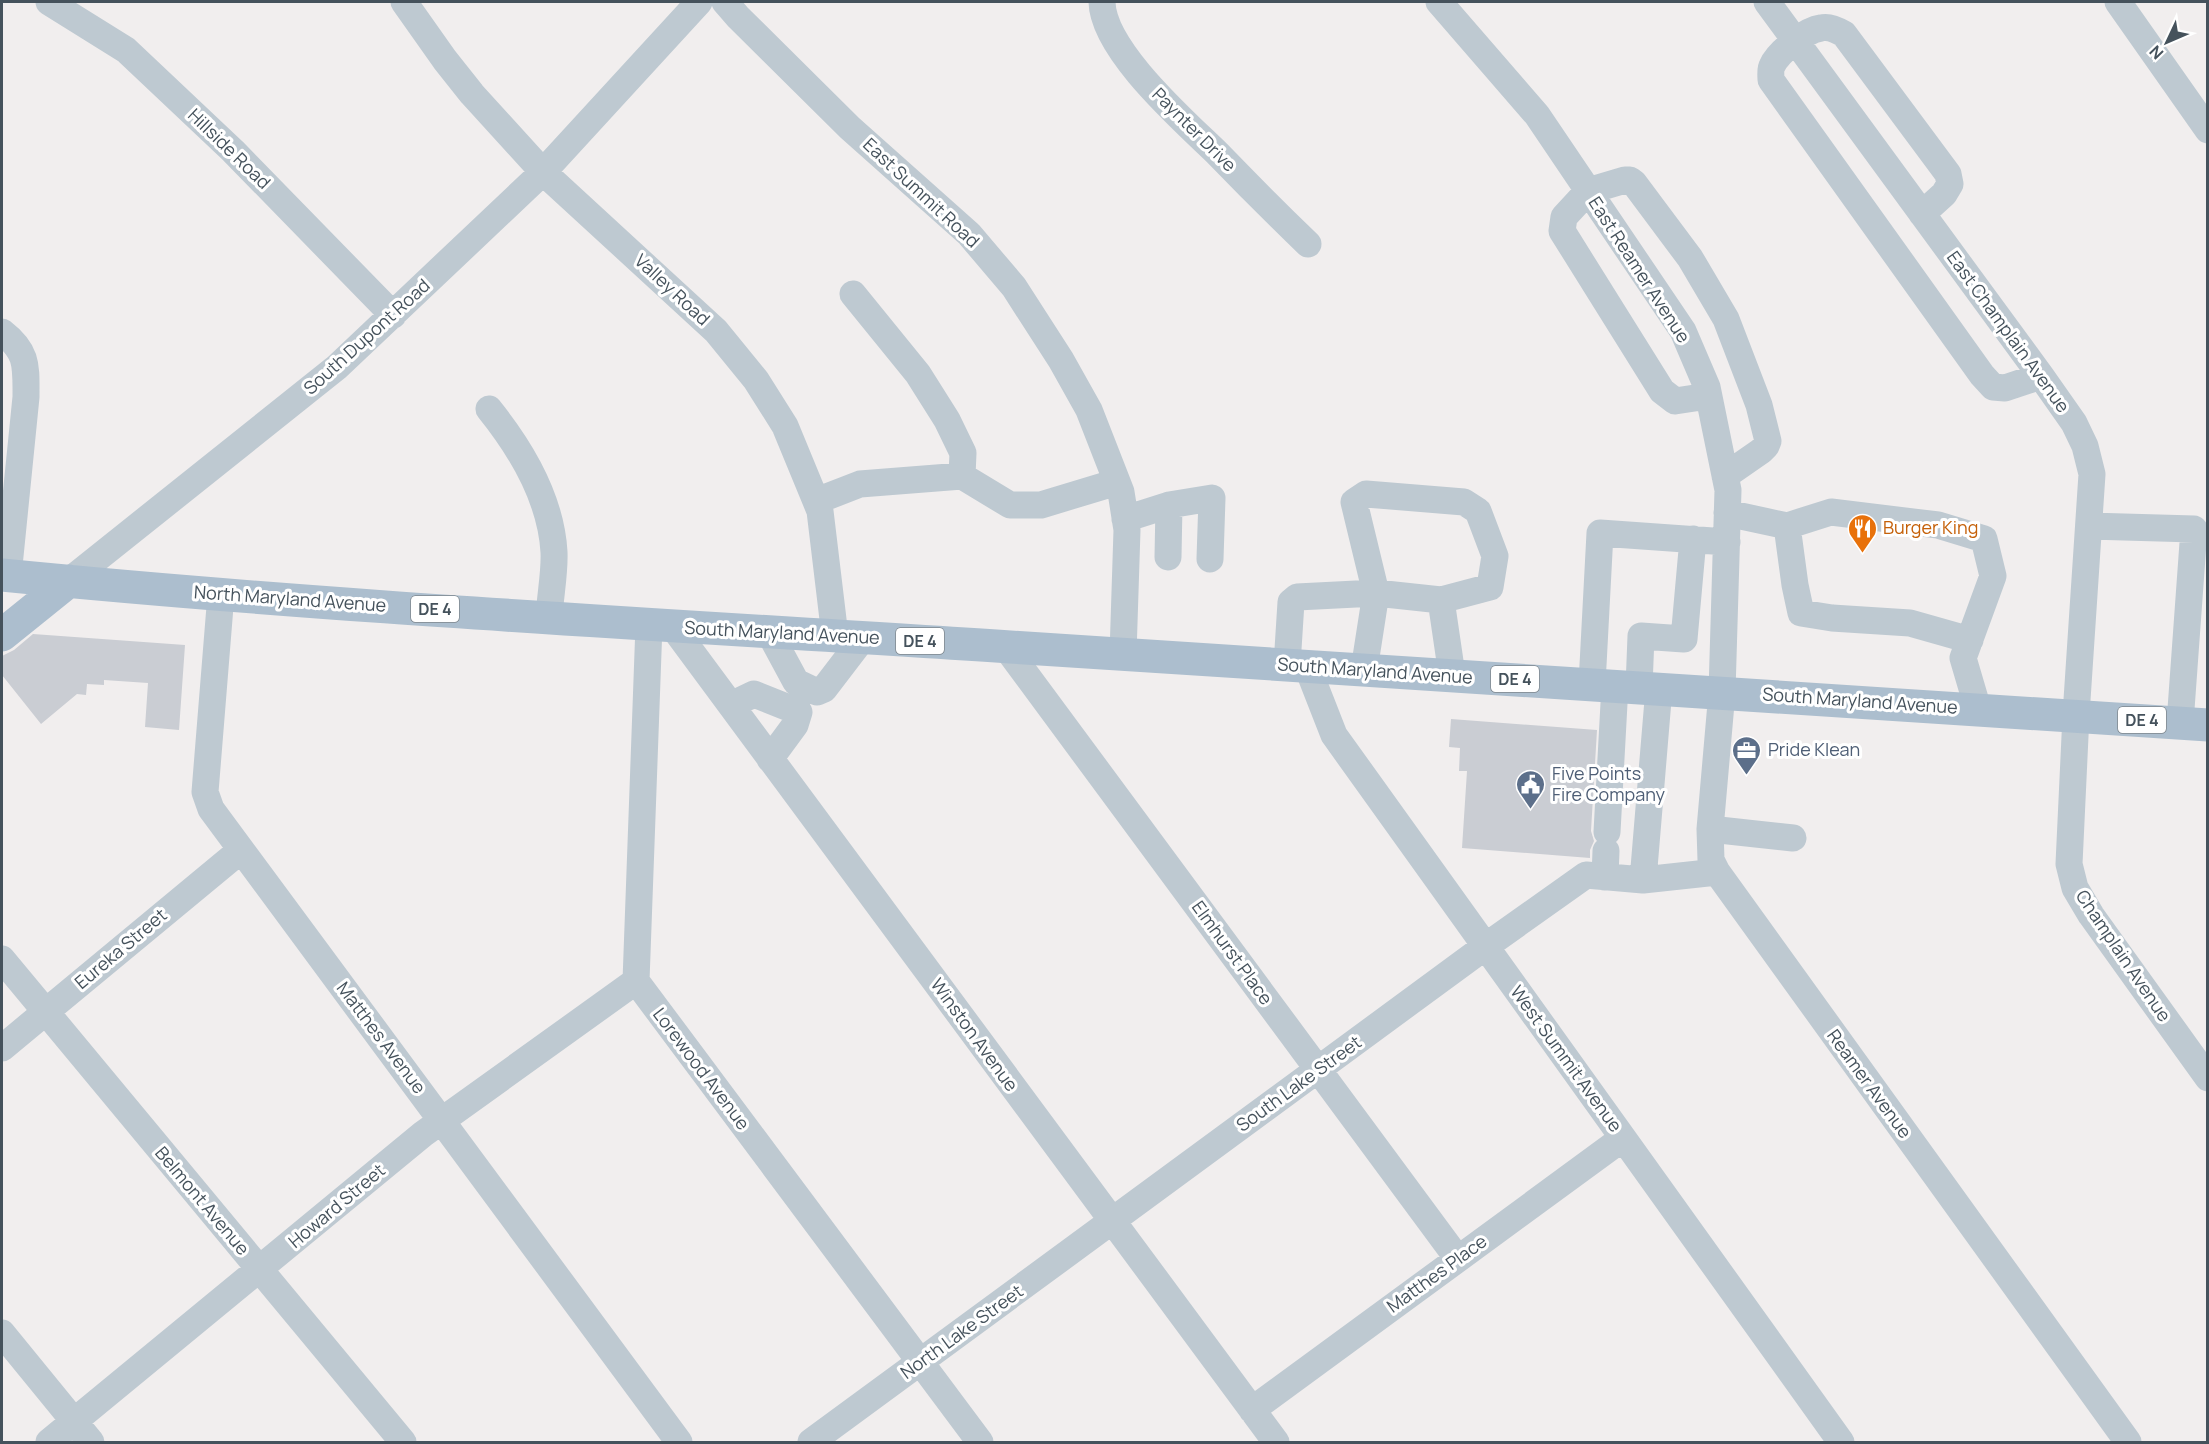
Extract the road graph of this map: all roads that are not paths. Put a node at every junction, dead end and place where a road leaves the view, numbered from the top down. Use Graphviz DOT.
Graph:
graph roads {
  1 [pos="49,2"];
  2 [pos="404,2"];
  3 [pos="699,2"];
  4 [pos="725,2"];
  5 [pos="1102,2"];
  6 [pos="1439,2"];
  7 [pos="1767,2"];
  8 [pos="2118,2"];
  9 [pos="1796,40"];
  10 [pos="2208,130"];
  11 [pos="543,172"];
  12 [pos="1588,191"];
  13 [pos="1922,214"];
  14 [pos="1308,244"];
  15 [pos="853,294"];
  16 [pos="393,315"];
  17 [pos="5,340"];
  18 [pos="2040,376"];
  19 [pos="1708,396"];
  20 [pos="489,409"];
  21 [pos="962,476"];
  22 [pos="1725,476"];
  23 [pos="1117,482"];
  24 [pos="816,501"];
  25 [pos="1169,505"];
  26 [pos="1727,513"];
  27 [pos="1125,519"];
  28 [pos="1787,526"];
  29 [pos="2089,526"];
  30 [pos="2201,530"];
  31 [pos="1693,539"];
  32 [pos="1727,542"];
  33 [pos="1168,557"];
  34 [pos="1210,559"];
  35 [pos="5,576"];
  36 [pos="69,581"];
  37 [pos="1376,593"];
  38 [pos="221,594"];
  39 [pos="1441,600"];
  40 [pos="549,618"];
  41 [pos="661,626"];
  42 [pos="769,632"];
  43 [pos="2,635"];
  44 [pos="849,637"];
  45 [pos="1970,640"];
  46 [pos="1005,646"];
  47 [pos="1123,654"];
  48 [pos="1297,666"];
  49 [pos="1364,670"];
  50 [pos="1452,675"];
  51 [pos="1626,686"];
  52 [pos="817,692"];
  53 [pos="1722,692"];
  54 [pos="730,705"];
  55 [pos="1978,709"];
  56 [pos="800,712"];
  57 [pos="2076,715"];
  58 [pos="2194,724"];
  59 [pos="770,759"];
  60 [pos="1710,829"];
  61 [pos="1793,838"];
  62 [pos="242,850"];
  63 [pos="1606,853"];
  64 [pos="1717,872"];
  65 [pos="1643,880"];
  66 [pos="1486,946"];
  67 [pos="2,959"];
  68 [pos="636,981"];
  69 [pos="45,1012"];
  70 [pos="2,1048"];
  71 [pos="1319,1070"];
  72 [pos="2208,1078"];
  73 [pos="442,1120"];
  74 [pos="1623,1138"];
  75 [pos="1113,1222"];
  76 [pos="1458,1259"];
  77 [pos="260,1270"];
  78 [pos="2,1333"];
  79 [pos="921,1363"];
  80 [pos="1252,1410"];
  81 [pos="74,1422"];
  82 [pos="1833,1439"];
  83 [pos="49,1443"];
  84 [pos="91,1443"];
  85 [pos="403,1443"];
  86 [pos="679,1443"];
  87 [pos="811,1443"];
  88 [pos="980,1443"];
  89 [pos="1276,1443"];
  90 [pos="2128,1443"];
  1 -- 16 [label="street, Hillside Road"];
  2 -- 11 [label="street, Valley Road"];
  3 -- 11 [label="street, South Dupont Road"];
  4 -- 23 [label="street, East Summit Road"];
  5 -- 14 [label="street, Paynter Drive"];
  6 -- 12 [label="street, East Reamer Avenue"];
  7 -- 9 [label="street, East Champlain Avenue"];
  8 -- 10 [label="street"];
  9 -- 13 [label="street, East Champlain Avenue"];
  9 -- 13 [label="street"];
  9 -- 18 [label="street"];
  11 -- 16 [label="street, South Dupont Road"];
  11 -- 24 [label="street, Valley Road"];
  12 -- 19 [label="street, East Reamer Avenue"];
  12 -- 19 [label="street"];
  12 -- 22 [label="street"];
  13 -- 18 [label="street, East Champlain Avenue"];
  15 -- 21 [label="street"];
  16 -- 36 [label="street, South Dupont Road"];
  17 -- 35 [label="street"];
  18 -- 29 [label="street, East Champlain Avenue"];
  19 -- 22 [label="street, East Reamer Avenue"];
  20 -- 40 [label="street"];
  21 -- 23 [label="street"];
  21 -- 24 [label="street"];
  22 -- 26 [label="street, East Reamer Avenue"];
  23 -- 27 [label="street, East Summit Road"];
  24 -- 44 [label="street, Valley Road"];
  25 -- 27 [label="street"];
  25 -- 33 [label="street"];
  25 -- 34 [label="street"];
  26 -- 28 [label="street"];
  26 -- 32 [label="street, East Reamer Avenue"];
  27 -- 47 [label="street, East Summit Road"];
  28 -- 45 [label="street"];
  28 -- 45 [label="street"];
  29 -- 30 [label="street"];
  29 -- 57 [label="street, East Champlain Avenue"];
  30 -- 58 [label="street"];
  31 -- 32 [label="street"];
  31 -- 51 [label="street"];
  31 -- 51 [label="street"];
  32 -- 53 [label="street, East Reamer Avenue"];
  35 -- 36 [label="main road, North Maryland Avenue / DE 4"];
  36 -- 38 [label="main road, North Maryland Avenue / DE 4"];
  36 -- 43 [label="main road, South Dupont Road"];
  37 -- 39 [label="street"];
  37 -- 39 [label="street"];
  37 -- 48 [label="street"];
  37 -- 49 [label="street"];
  38 -- 40 [label="main road, North Maryland Avenue / DE 4"];
  38 -- 62 [label="street, Matthes Avenue"];
  39 -- 50 [label="street"];
  40 -- 41 [label="main road, North Maryland Avenue / DE 4"];
  41 -- 42 [label="main road, South Maryland Avenue / DE 4"];
  41 -- 54 [label="street, Winston Avenue"];
  41 -- 68 [label="street"];
  42 -- 44 [label="main road, South Maryland Avenue / DE 4"];
  42 -- 52 [label="street"];
  44 -- 46 [label="main road, South Maryland Avenue / DE 4"];
  44 -- 52 [label="street"];
  45 -- 55 [label="street"];
  46 -- 47 [label="main road, South Maryland Avenue / DE 4"];
  46 -- 71 [label="street, Elmhurst Place"];
  47 -- 48 [label="main road, South Maryland Avenue / DE 4"];
  48 -- 49 [label="main road, South Maryland Avenue / DE 4"];
  48 -- 66 [label="street, West Summit Avenue"];
  49 -- 50 [label="main road, South Maryland Avenue / DE 4"];
  50 -- 51 [label="main road, South Maryland Avenue / DE 4"];
  51 -- 53 [label="main road, South Maryland Avenue / DE 4"];
  51 -- 63 [label="street"];
  51 -- 65 [label="street"];
  52 -- 56 [label="street"];
  53 -- 55 [label="main road, South Maryland Avenue / DE 4"];
  53 -- 60 [label="street, Reamer Avenue"];
  54 -- 56 [label="street"];
  54 -- 59 [label="street, Winston Avenue"];
  55 -- 57 [label="main road, South Maryland Avenue / DE 4"];
  56 -- 59 [label="street"];
  57 -- 58 [label="main road, South Maryland Avenue / DE 4"];
  57 -- 72 [label="street, Champlain Avenue"];
  59 -- 75 [label="street, Winston Avenue"];
  60 -- 61 [label="street"];
  60 -- 64 [label="street, Reamer Avenue"];
  62 -- 69 [label="street, Eureka Street"];
  62 -- 73 [label="street, Matthes Avenue"];
  63 -- 65 [label="street, South Lake Street"];
  63 -- 66 [label="street, South Lake Street"];
  64 -- 65 [label="street, South Lake Street"];
  64 -- 90 [label="street, Reamer Avenue"];
  66 -- 71 [label="street, South Lake Street"];
  66 -- 74 [label="street, West Summit Avenue"];
  67 -- 69 [label="street, Belmont Avenue"];
  68 -- 73 [label="street, Howard Street"];
  68 -- 79 [label="street, Lorewood Avenue"];
  69 -- 70 [label="street, Eureka Street"];
  69 -- 77 [label="street, Belmont Avenue"];
  71 -- 75 [label="street, South Lake Street"];
  71 -- 76 [label="street, Elmhurst Place"];
  73 -- 77 [label="street, Howard Street"];
  73 -- 86 [label="street, Matthes Avenue"];
  74 -- 76 [label="street, Matthes Place"];
  74 -- 82 [label="street, West Summit Avenue"];
  75 -- 79 [label="street, North Lake Street"];
  75 -- 80 [label="street, Winston Avenue"];
  76 -- 80 [label="street, Matthes Place"];
  77 -- 81 [label="street, Howard Street"];
  77 -- 85 [label="street, Belmont Avenue"];
  78 -- 81 [label="street"];
  79 -- 87 [label="street, North Lake Street"];
  79 -- 88 [label="street, Lorewood Avenue"];
  80 -- 89 [label="street, Winston Avenue"];
  81 -- 83 [label="street, Howard Street"];
  81 -- 84 [label="street"];
}
